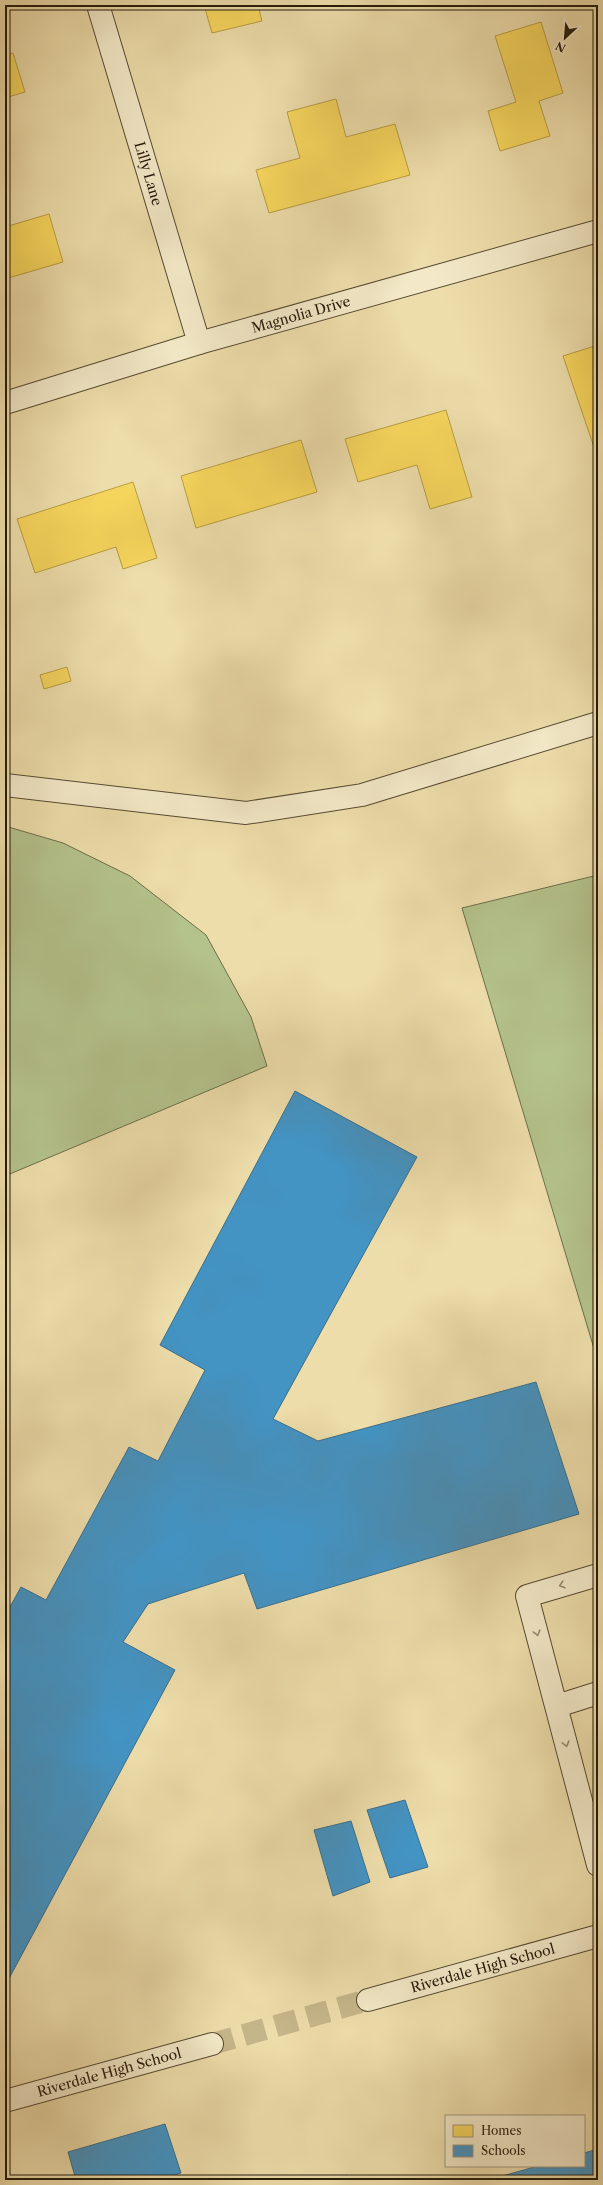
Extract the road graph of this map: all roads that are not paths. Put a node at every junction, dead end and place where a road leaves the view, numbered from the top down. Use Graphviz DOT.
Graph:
graph roads {
  1 [pos="98,5"];
  2 [pos="598,231"];
  3 [pos="199,343"];
  4 [pos="5,403"];
  5 [pos="598,723"];
  6 [pos="5,785"];
  7 [pos="598,1575"];
  8 [pos="598,1694"];
  9 [pos="557,1706"];
  10 [pos="589,1794"];
  11 [pos="598,1865"];
  12 [pos="598,1936"];
  13 [pos="368,2000"];
  14 [pos="212,2044"];
  15 [pos="5,2101"];
  1 -- 3 [label="street, Lilly Lane"];
  2 -- 3 [label="street, Magnolia Drive"];
  3 -- 4 [label="street, Magnolia Drive"];
  5 -- 6 [label="street"];
  7 -- 9 [label="street, one-way"];
  8 -- 9 [label="street"];
  9 -- 10 [label="street, one-way"];
  10 -- 11 [label="street"];
  12 -- 13 [label="street, Riverdale High School"];
  14 -- 15 [label="street, Riverdale High School"];
}
